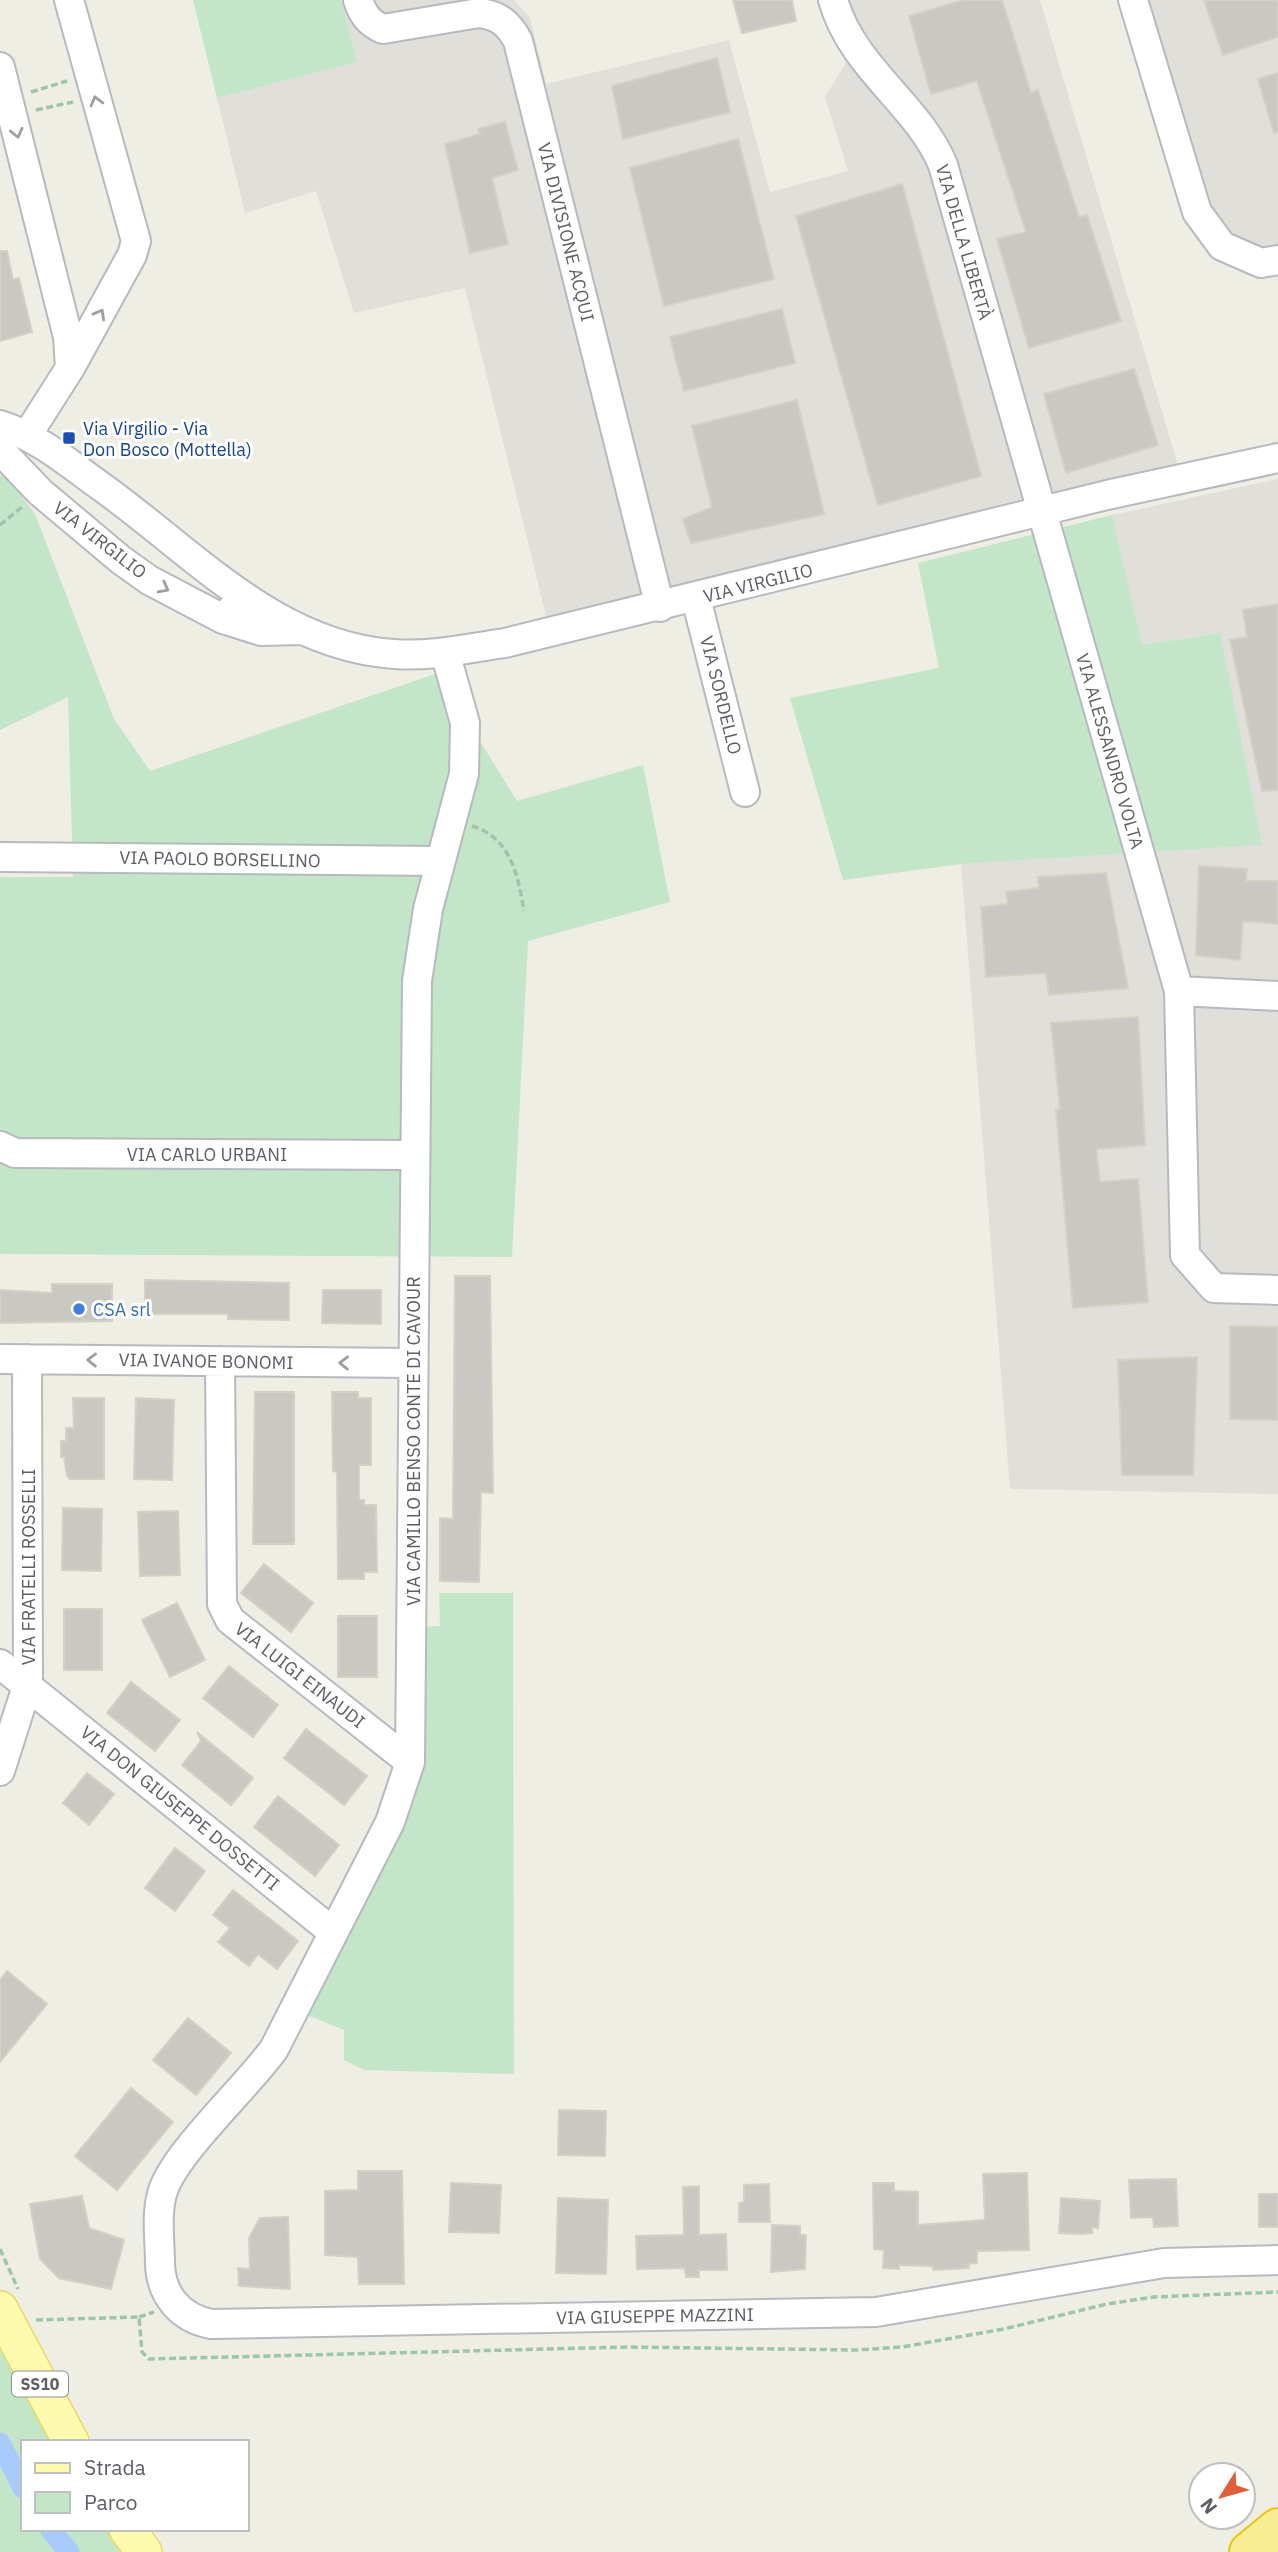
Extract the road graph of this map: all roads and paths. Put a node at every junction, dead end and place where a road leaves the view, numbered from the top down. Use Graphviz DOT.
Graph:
graph roads {
  1 [pos="69,0"];
  2 [pos="358,0"];
  3 [pos="833,0"];
  4 [pos="1133,0"];
  5 [pos="0,67"];
  6 [pos="92,85"];
  7 [pos="11,107"];
  8 [pos="1278,260"];
  9 [pos="76,340"];
  10 [pos="0,425"];
  11 [pos="28,433"];
  12 [pos="0,450"];
  13 [pos="1278,457"];
  14 [pos="40,492"];
  15 [pos="1042,511"];
  16 [pos="0,524"];
  17 [pos="243,597"];
  18 [pos="696,598"];
  19 [pos="660,607"];
  20 [pos="223,619"];
  21 [pos="302,630"];
  22 [pos="445,652"];
  23 [pos="745,792"];
  24 [pos="0,857"];
  25 [pos="439,861"];
  26 [pos="1179,991"];
  27 [pos="1278,996"];
  28 [pos="0,1146"];
  29 [pos="415,1155"];
  30 [pos="1278,1290"];
  31 [pos="14,1359"];
  32 [pos="220,1362"];
  33 [pos="413,1363"];
  34 [pos="29,1643"];
  35 [pos="0,1654"];
  36 [pos="0,1664"];
  37 [pos="28,1683"];
  38 [pos="410,1762"];
  39 [pos="0,1771"];
  40 [pos="333,1932"];
  41 [pos="174,2171"];
  42 [pos="1278,2260"];
  43 [pos="4,2318"];
  44 [pos="70,2440"];
  45 [pos="1278,2528"];
  46 [pos="128,2531"];
  47 [pos="144,2552"];
  48 [pos="1249,2552"];
  1 -- 6 [label="street"];
  2 -- 19 [label="street, VIA DIVISIONE ACQUI"];
  3 -- 15 [label="street, VIA DELLA LIBERTÀ"];
  4 -- 8 [label="street"];
  5 -- 7 [label="street"];
  6 -- 7 [label="path"];
  6 -- 7 [label="path"];
  9 -- 6 [label="street, one-way"];
  7 -- 9 [label="street, one-way"];
  9 -- 11 [label="street"];
  10 -- 11 [label="street, VIA VIRGILIO"];
  11 -- 17 [label="street, VIA VIRGILIO"];
  12 -- 14 [label="street, VIA VIRGILIO"];
  13 -- 15 [label="street, VIA VIRGILIO"];
  14 -- 16 [label="path"];
  14 -- 20 [label="street, VIA VIRGILIO, one-way"];
  15 -- 18 [label="street, VIA VIRGILIO"];
  15 -- 26 [label="street, VIA ALESSANDRO VOLTA"];
  17 -- 20 [label="street"];
  17 -- 21 [label="street, VIA VIRGILIO"];
  18 -- 19 [label="street, VIA VIRGILIO"];
  18 -- 23 [label="street, VIA SORDELLO"];
  19 -- 22 [label="street, VIA VIRGILIO"];
  20 -- 21 [label="street, VIA VIRGILIO"];
  21 -- 22 [label="street, VIA VIRGILIO"];
  22 -- 25 [label="street, VIA CAMILLO BENSO CONTE DI CAVOUR"];
  24 -- 25 [label="street, VIA PAOLO BORSELLINO"];
  25 -- 29 [label="street, VIA CAMILLO BENSO CONTE DI CAVOUR"];
  26 -- 27 [label="street"];
  26 -- 30 [label="street, VIA ALESSANDRO VOLTA"];
  28 -- 29 [label="street, VIA CARLO URBANI"];
  29 -- 33 [label="street, VIA CAMILLO BENSO CONTE DI CAVOUR"];
  32 -- 31 [label="street, VIA IVANOE BONOMI, one-way"];
  31 -- 34 [label="street, VIA FRATELLI ROSSELLI"];
  33 -- 32 [label="street, VIA IVANOE BONOMI, one-way"];
  32 -- 38 [label="street, VIA LUIGI EINAUDI"];
  33 -- 38 [label="street, VIA CAMILLO BENSO CONTE DI CAVOUR"];
  34 -- 35 [label="street"];
  34 -- 37 [label="street, VIA FRATELLI ROSSELLI"];
  36 -- 37 [label="street, VIA DON GIUSEPPE DOSSETTI"];
  37 -- 39 [label="street, VIA FRATELLI ROSSELLI"];
  37 -- 40 [label="street, VIA DON GIUSEPPE DOSSETTI"];
  38 -- 40 [label="street, VIA CAMILLO BENSO CONTE DI CAVOUR"];
  40 -- 41 [label="street, VIA CAMILLO BENSO CONTE DI CAVOUR"];
  41 -- 42 [label="street, VIA GIUSEPPE MAZZINI"];
  43 -- 44 [label="main road, SS10"];
  45 -- 48 [label="highway"];
  46 -- 47 [label="main road"];
}
